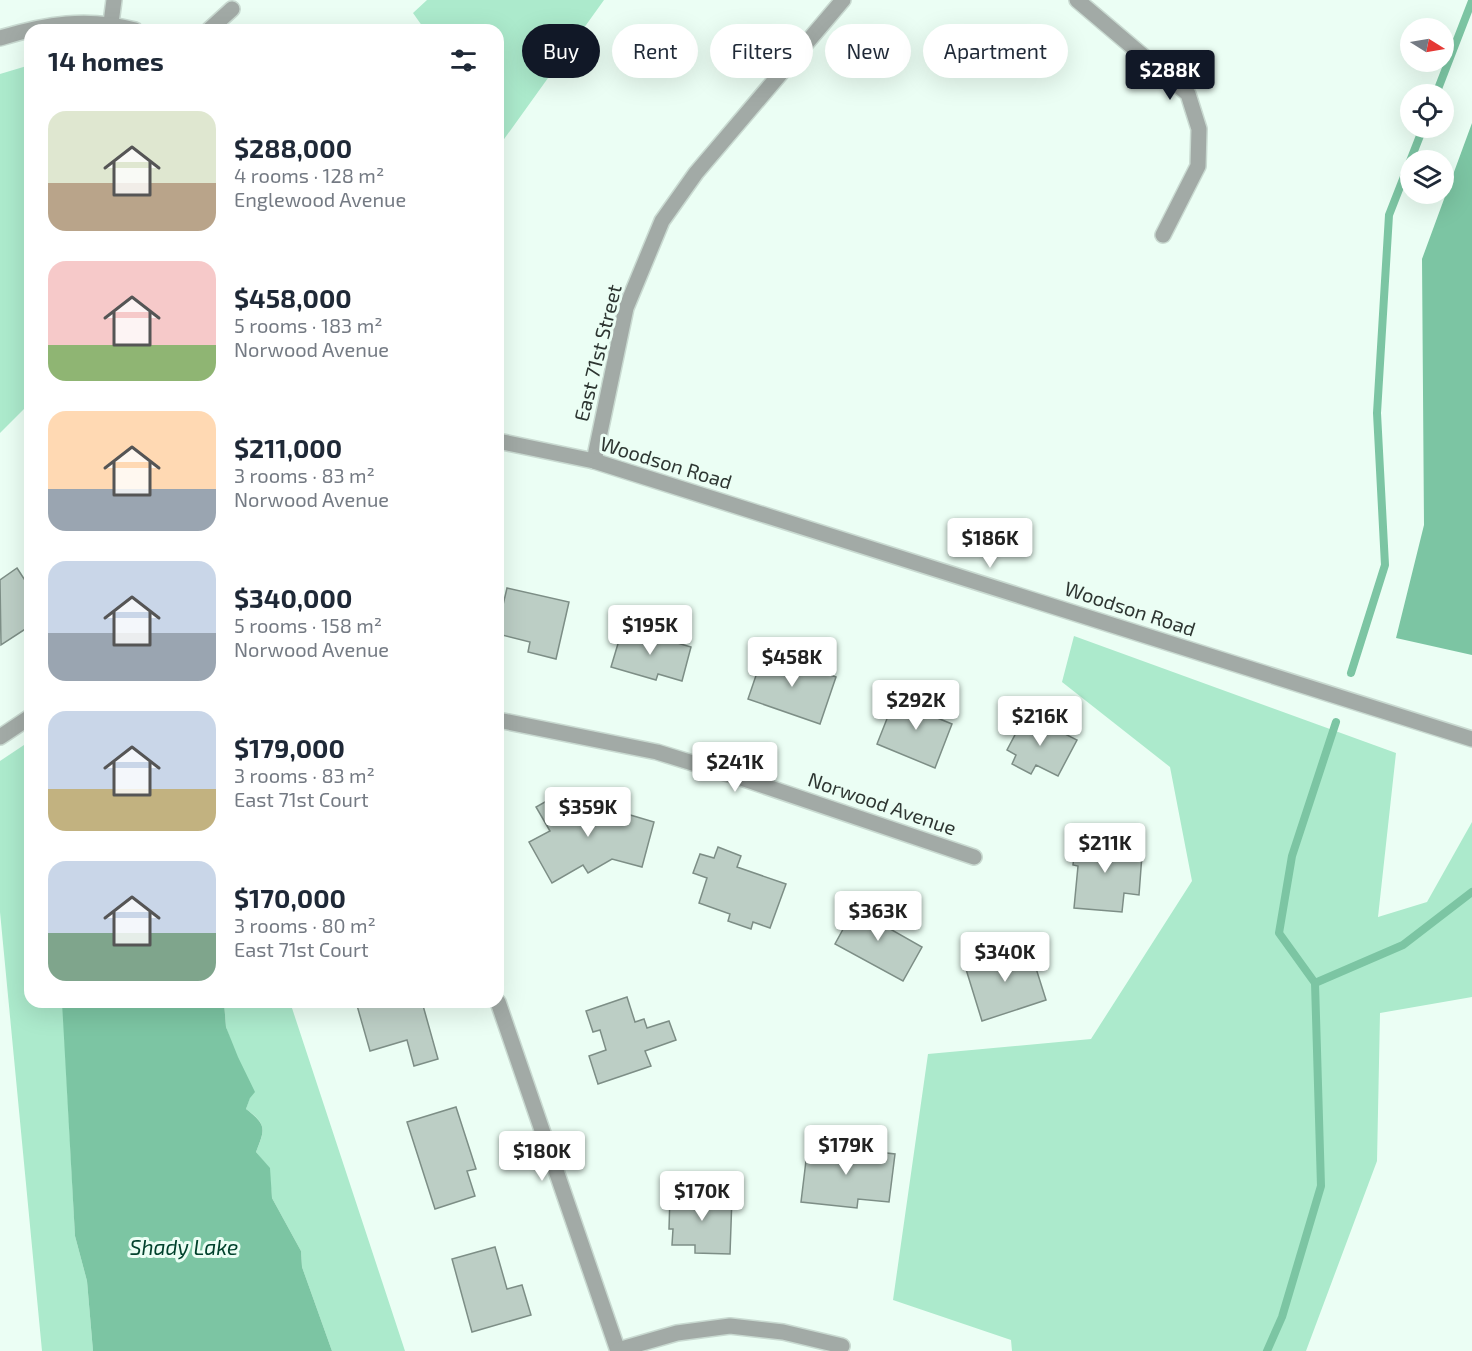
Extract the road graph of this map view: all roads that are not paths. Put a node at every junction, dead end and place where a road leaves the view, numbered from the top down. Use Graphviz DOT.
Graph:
graph roads {
  1 [pos="114,0"];
  2 [pos="843,0"];
  3 [pos="1077,0"];
  4 [pos="232,9"];
  5 [pos="111,23"];
  6 [pos="67,24"];
  7 [pos="114,24"];
  8 [pos="216,24"];
  9 [pos="24,30"];
  10 [pos="0,38"];
  11 [pos="1163,235"];
  12 [pos="504,442"];
  13 [pos="594,461"];
  14 [pos="24,721"];
  15 [pos="504,721"];
  16 [pos="0,737"];
  17 [pos="1472,739"];
  18 [pos="974,857"];
  19 [pos="500,1008"];
  20 [pos="842,1346"];
  21 [pos="618,1351"];
  1 -- 5 [label="street"];
  2 -- 13 [label="street, East 71st Street"];
  3 -- 11 [label="street"];
  4 -- 8 [label="street"];
  5 -- 6 [label="street"];
  5 -- 7 [label="street"];
  9 -- 10 [label="street"];
  12 -- 13 [label="street, Woodson Road"];
  13 -- 17 [label="street, Woodson Road"];
  14 -- 16 [label="street"];
  15 -- 18 [label="street, Norwood Avenue"];
  19 -- 21 [label="street"];
  20 -- 21 [label="street"];
}
